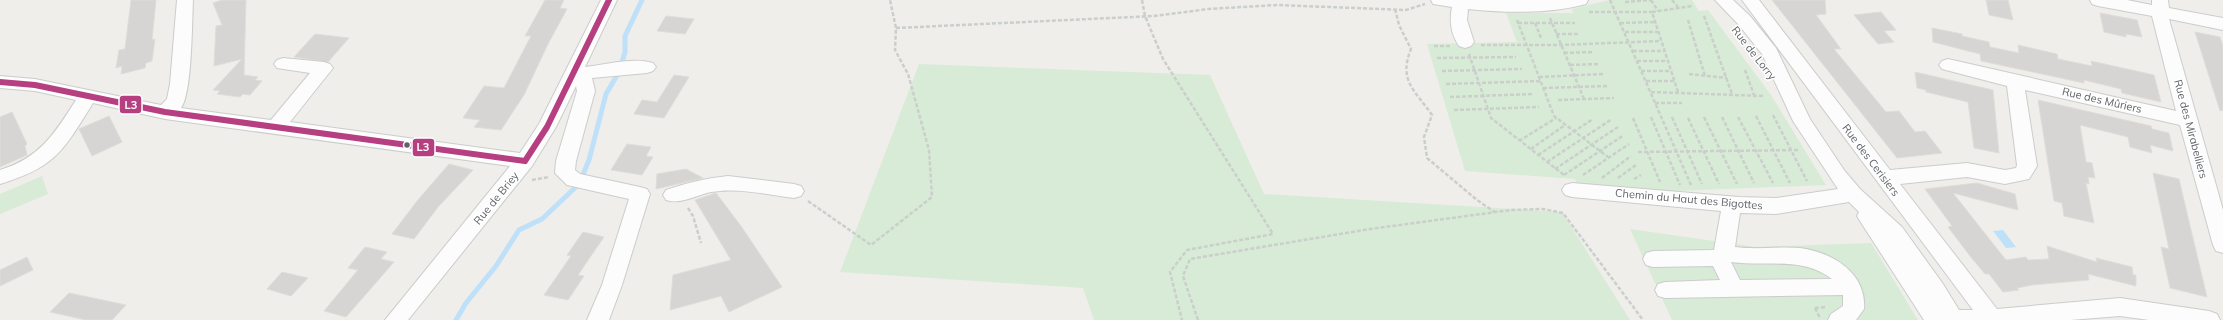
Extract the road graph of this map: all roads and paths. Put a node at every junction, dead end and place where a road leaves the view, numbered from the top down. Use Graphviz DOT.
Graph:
graph roads {
  1 [pos="184,0"];
  2 [pos="609,0"];
  3 [pos="890,0"];
  4 [pos="1142,0"];
  5 [pos="1610,0"];
  6 [pos="1651,0"];
  7 [pos="1672,0"];
  8 [pos="1714,0"];
  9 [pos="1722,0"];
  10 [pos="1750,0"];
  11 [pos="2098,0"];
  12 [pos="1434,1"];
  13 [pos="1625,2"];
  14 [pos="1461,4"];
  15 [pos="1514,5"];
  16 [pos="1584,6"];
  17 [pos="1692,6"];
  18 [pos="2160,6"];
  19 [pos="1545,7"];
  20 [pos="1678,8"];
  21 [pos="1395,9"];
  22 [pos="1615,11"];
  23 [pos="1658,11"];
  24 [pos="1652,12"];
  25 [pos="1145,16"];
  26 [pos="1704,16"];
  27 [pos="1567,19"];
  28 [pos="1688,20"];
  29 [pos="1655,22"];
  30 [pos="1518,23"];
  31 [pos="1535,23"];
  32 [pos="1552,23"];
  33 [pos="1569,23"];
  34 [pos="1575,23"];
  35 [pos="1620,23"];
  36 [pos="2223,24"];
  37 [pos="896,28"];
  38 [pos="1625,32"];
  39 [pos="1658,32"];
  40 [pos="1556,34"];
  41 [pos="1580,34"];
  42 [pos="1541,38"];
  43 [pos="1660,41"];
  44 [pos="1628,42"];
  45 [pos="1526,45"];
  46 [pos="1560,45"];
  47 [pos="1434,46"];
  48 [pos="1467,49"];
  49 [pos="1633,51"];
  50 [pos="1664,51"];
  51 [pos="1592,52"];
  52 [pos="1564,53"];
  53 [pos="1516,57"];
  54 [pos="1437,58"];
  55 [pos="1637,61"];
  56 [pos="1667,61"];
  57 [pos="284,64"];
  58 [pos="1598,64"];
  59 [pos="1570,65"];
  60 [pos="1948,65"];
  61 [pos="647,67"];
  62 [pos="1522,69"];
  63 [pos="1474,70"];
  64 [pos="1745,70"];
  65 [pos="579,71"];
  66 [pos="1442,71"];
  67 [pos="1641,71"];
  68 [pos="1670,71"];
  69 [pos="1603,74"];
  70 [pos="1689,74"];
  71 [pos="1575,75"];
  72 [pos="1705,76"];
  73 [pos="1539,77"];
  74 [pos="1726,78"];
  75 [pos="1540,81"];
  76 [pos="1646,81"];
  77 [pos="1674,81"];
  78 [pos="2015,81"];
  79 [pos="0,82"];
  80 [pos="1479,83"];
  81 [pos="1446,84"];
  82 [pos="1608,86"];
  83 [pos="1579,87"];
  84 [pos="1543,88"];
  85 [pos="1651,92"];
  86 [pos="1678,92"];
  87 [pos="1534,94"];
  88 [pos="1732,94"];
  89 [pos="88,96"];
  90 [pos="1483,96"];
  91 [pos="1754,96"];
  92 [pos="1762,96"];
  93 [pos="1450,97"];
  94 [pos="1614,98"];
  95 [pos="1584,99"];
  96 [pos="1558,100"];
  97 [pos="1655,103"];
  98 [pos="1682,103"];
  99 [pos="1794,106"];
  100 [pos="1539,107"];
  101 [pos="1488,109"];
  102 [pos="1454,110"];
  103 [pos="165,112"];
  104 [pos="1773,115"];
  105 [pos="1738,116"];
  106 [pos="1756,116"];
  107 [pos="1650,117"];
  108 [pos="1672,117"];
  109 [pos="1704,117"];
  110 [pos="1722,117"];
  111 [pos="1556,118"];
  112 [pos="1633,118"];
  113 [pos="1688,118"];
  114 [pos="1593,119"];
  115 [pos="1612,119"];
  116 [pos="2188,120"];
  117 [pos="1565,125"];
  118 [pos="1618,126"];
  119 [pos="276,127"];
  120 [pos="1574,131"];
  121 [pos="1624,135"];
  122 [pos="1583,138"];
  123 [pos="1519,141"];
  124 [pos="1592,144"];
  125 [pos="1629,144"];
  126 [pos="1530,149"];
  127 [pos="1599,150"];
  128 [pos="1756,150"];
  129 [pos="1774,150"];
  130 [pos="1791,150"];
  131 [pos="1800,150"];
  132 [pos="1704,151"];
  133 [pos="1721,151"];
  134 [pos="1738,151"];
  135 [pos="1638,152"];
  136 [pos="1648,152"];
  137 [pos="1665,152"];
  138 [pos="1677,152"];
  139 [pos="1687,152"];
  140 [pos="1538,155"];
  141 [pos="1631,156"];
  142 [pos="1608,157"];
  143 [pos="525,161"];
  144 [pos="1547,162"];
  145 [pos="1636,165"];
  146 [pos="1555,169"];
  147 [pos="0,177"];
  148 [pos="1885,178"];
  149 [pos="1602,180"];
  150 [pos="1609,181"];
  151 [pos="1807,181"];
  152 [pos="1580,182"];
  153 [pos="1616,182"];
  154 [pos="1754,183"];
  155 [pos="1773,183"];
  156 [pos="1790,183"];
  157 [pos="1661,184"];
  158 [pos="1719,184"];
  159 [pos="1737,184"];
  160 [pos="1680,185"];
  161 [pos="794,191"];
  162 [pos="1700,193"];
  163 [pos="640,194"];
  164 [pos="1854,194"];
  165 [pos="679,199"];
  166 [pos="1728,205"];
  167 [pos="1496,213"];
  168 [pos="701,243"];
  169 [pos="2223,246"];
  170 [pos="1722,256"];
  171 [pos="1653,259"];
  172 [pos="1851,287"];
  173 [pos="1734,288"];
  174 [pos="1665,290"];
  175 [pos="1944,319"];
  176 [pos="1993,319"];
  177 [pos="396,320"];
  178 [pos="598,320"];
  179 [pos="1182,320"];
  180 [pos="1198,320"];
  181 [pos="1643,320"];
  182 [pos="1839,320"];
  183 [pos="2209,320"];
  1 -- 103 [label="street"];
  2 -- 65 [label="street, Rue de Briey"];
  3 -- 37 [label="path"];
  4 -- 25 [label="path"];
  5 -- 22 [label="path"];
  6 -- 13 [label="path"];
  6 -- 23 [label="path"];
  7 -- 20 [label="path"];
  8 -- 99 [label="street, Rue de Lorry"];
  9 -- 99 [label="street, Rue de Lorry"];
  10 -- 148 [label="street, Rue des Cerisiers"];
  11 -- 18 [label="street"];
  12 -- 14 [label="street"];
  12 -- 21 [label="path"];
  14 -- 15 [label="street"];
  14 -- 48 [label="street"];
  15 -- 19 [label="street"];
  15 -- 30 [label="path"];
  16 -- 19 [label="street"];
  16 -- 22 [label="path"];
  17 -- 20 [label="path"];
  18 -- 36 [label="street"];
  18 -- 116 [label="street, Rue des Mirabelliers"];
  19 -- 32 [label="path"];
  20 -- 23 [label="path"];
  21 -- 25 [label="path"];
  21 -- 167 [label="path"];
  22 -- 24 [label="path"];
  22 -- 35 [label="path"];
  23 -- 24 [label="path"];
  24 -- 29 [label="path"];
  25 -- 37 [label="path"];
  25 -- 179 [label="path"];
  26 -- 74 [label="path"];
  27 -- 33 [label="path"];
  28 -- 72 [label="path"];
  29 -- 35 [label="path"];
  29 -- 39 [label="path"];
  30 -- 31 [label="path"];
  30 -- 45 [label="path"];
  31 -- 32 [label="path"];
  31 -- 42 [label="path"];
  32 -- 33 [label="path"];
  32 -- 40 [label="path"];
  33 -- 34 [label="path"];
  35 -- 38 [label="path"];
  37 -- 161 [label="path"];
  38 -- 39 [label="path"];
  38 -- 44 [label="path"];
  39 -- 43 [label="path"];
  40 -- 41 [label="path"];
  40 -- 46 [label="path"];
  43 -- 44 [label="path"];
  43 -- 50 [label="path"];
  44 -- 46 [label="path"];
  44 -- 49 [label="path"];
  45 -- 46 [label="path"];
  45 -- 48 [label="path"];
  45 -- 73 [label="path"];
  46 -- 52 [label="path"];
  47 -- 48 [label="path"];
  48 -- 53 [label="path"];
  48 -- 54 [label="path"];
  48 -- 63 [label="path"];
  49 -- 50 [label="path"];
  49 -- 55 [label="path"];
  50 -- 56 [label="path"];
  51 -- 52 [label="path"];
  52 -- 59 [label="path"];
  55 -- 56 [label="path"];
  55 -- 67 [label="path"];
  56 -- 68 [label="path"];
  57 -- 119 [label="street"];
  58 -- 59 [label="path"];
  59 -- 71 [label="path"];
  60 -- 78 [label="street, Rue des Mûriers"];
  61 -- 65 [label="street"];
  62 -- 63 [label="path"];
  63 -- 66 [label="path"];
  63 -- 80 [label="path"];
  64 -- 91 [label="path"];
  65 -- 143 [label="street, Rue de Briey"];
  65 -- 163 [label="street"];
  67 -- 68 [label="path"];
  67 -- 76 [label="path"];
  68 -- 77 [label="path"];
  69 -- 71 [label="path"];
  70 -- 72 [label="path"];
  71 -- 73 [label="path"];
  71 -- 83 [label="path"];
  72 -- 74 [label="path"];
  73 -- 75 [label="path"];
  74 -- 88 [label="path"];
  75 -- 80 [label="path"];
  75 -- 84 [label="path"];
  76 -- 77 [label="path"];
  76 -- 85 [label="path"];
  77 -- 86 [label="path"];
  78 -- 116 [label="street, Rue des Mûriers"];
  78 -- 148 [label="street"];
  79 -- 89 [label="street"];
  80 -- 81 [label="path"];
  80 -- 90 [label="path"];
  82 -- 83 [label="path"];
  83 -- 84 [label="path"];
  83 -- 95 [label="path"];
  84 -- 111 [label="path"];
  85 -- 86 [label="path"];
  85 -- 97 [label="path"];
  86 -- 88 [label="path"];
  87 -- 90 [label="path"];
  88 -- 91 [label="path"];
  89 -- 103 [label="street"];
  89 -- 147 [label="street"];
  90 -- 93 [label="path"];
  90 -- 101 [label="path"];
  91 -- 92 [label="path"];
  94 -- 95 [label="path"];
  95 -- 96 [label="path"];
  97 -- 98 [label="path"];
  97 -- 138 [label="path"];
  99 -- 164 [label="street, Rue de Lorry"];
  100 -- 101 [label="path"];
  101 -- 102 [label="path"];
  101 -- 123 [label="path"];
  103 -- 119 [label="street"];
  104 -- 130 [label="path"];
  105 -- 128 [label="path"];
  106 -- 129 [label="path"];
  107 -- 137 [label="path"];
  108 -- 139 [label="path"];
  109 -- 133 [label="path"];
  110 -- 134 [label="path"];
  111 -- 117 [label="path"];
  111 -- 123 [label="path"];
  112 -- 136 [label="path"];
  113 -- 132 [label="path"];
  114 -- 120 [label="path"];
  115 -- 122 [label="path"];
  116 -- 169 [label="street, Rue des Mirabelliers"];
  117 -- 120 [label="path"];
  117 -- 126 [label="path"];
  118 -- 124 [label="path"];
  119 -- 143 [label="street"];
  120 -- 122 [label="path"];
  120 -- 140 [label="path"];
  121 -- 127 [label="path"];
  122 -- 124 [label="path"];
  122 -- 144 [label="path"];
  123 -- 126 [label="path"];
  124 -- 127 [label="path"];
  124 -- 146 [label="path"];
  125 -- 142 [label="path"];
  126 -- 140 [label="path"];
  127 -- 142 [label="path"];
  127 -- 152 [label="path"];
  128 -- 129 [label="path"];
  128 -- 134 [label="path"];
  128 -- 155 [label="path"];
  129 -- 130 [label="path"];
  129 -- 156 [label="path"];
  130 -- 131 [label="path"];
  130 -- 151 [label="path"];
  132 -- 133 [label="path"];
  132 -- 139 [label="path"];
  132 -- 158 [label="path"];
  133 -- 134 [label="path"];
  133 -- 159 [label="path"];
  134 -- 154 [label="path"];
  135 -- 136 [label="path"];
  136 -- 137 [label="path"];
  136 -- 157 [label="path"];
  137 -- 138 [label="path"];
  137 -- 160 [label="path"];
  138 -- 139 [label="path"];
  138 -- 162 [label="path"];
  139 -- 162 [label="path"];
  140 -- 144 [label="path"];
  141 -- 149 [label="path"];
  142 -- 152 [label="path"];
  143 -- 177 [label="street, Rue de Briey"];
  144 -- 146 [label="path"];
  145 -- 153 [label="path"];
  146 -- 152 [label="path"];
  148 -- 176 [label="street, Rue des Cerisiers"];
  149 -- 150 [label="path"];
  149 -- 152 [label="path"];
  152 -- 162 [label="street, Chemin du Haut des Bigottes"];
  161 -- 165 [label="street"];
  162 -- 166 [label="street, Chemin du Haut des Bigottes"];
  163 -- 165 [label="street"];
  163 -- 178 [label="street"];
  164 -- 166 [label="street, Chemin du Haut des Bigottes"];
  164 -- 175 [label="street, Rue de Lorry"];
  165 -- 168 [label="path"];
  166 -- 170 [label="street"];
  167 -- 180 [label="path"];
  167 -- 181 [label="path"];
  170 -- 171 [label="street"];
  170 -- 172 [label="street"];
  170 -- 173 [label="street"];
  172 -- 173 [label="street"];
  172 -- 182 [label="street"];
  173 -- 174 [label="street"];
  175 -- 176 [label="street"];
  176 -- 183 [label="street"];
}
